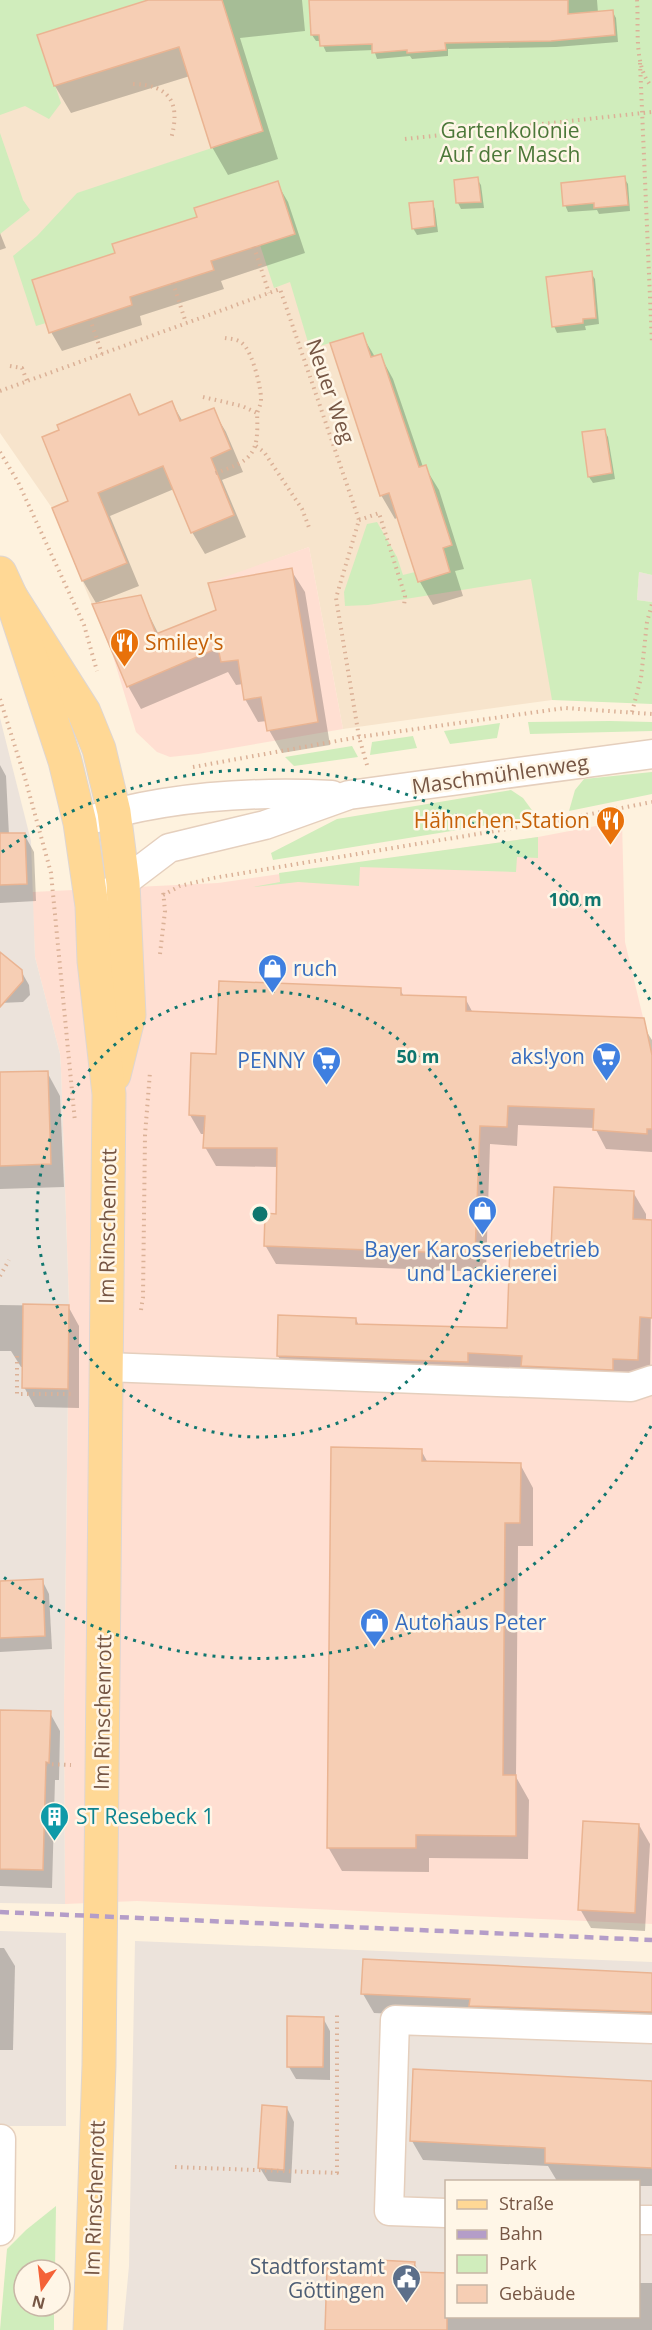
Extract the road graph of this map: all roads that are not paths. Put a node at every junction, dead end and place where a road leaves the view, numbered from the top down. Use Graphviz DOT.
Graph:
graph roads {
  1 [pos="6,585"];
  2 [pos="652,754"];
  3 [pos="361,793"];
  4 [pos="114,812"];
  5 [pos="80,823"];
  6 [pos="123,883"];
  7 [pos="92,906"];
  8 [pos="109,1094"];
  9 [pos="105,1367"];
  10 [pos="652,1380"];
  11 [pos="652,2029"];
  12 [pos="1,2139"];
  13 [pos="445,2213"];
  14 [pos="0,2231"];
  15 [pos="90,2330"];
  1 -- 4 [label="main road"];
  1 -- 5 [label="main road"];
  2 -- 3 [label="street, Maschmühlenweg"];
  3 -- 4 [label="street, Maschmühlenweg"];
  3 -- 6 [label="street, Maschmühlenweg"];
  4 -- 5 [label="street, Maschmühlenweg"];
  4 -- 6 [label="main road, Im Rinschenrott"];
  5 -- 7 [label="main road"];
  6 -- 7 [label="street, Maschmühlenweg"];
  6 -- 8 [label="main road, Im Rinschenrott"];
  7 -- 8 [label="main road, Im Rinschenrott"];
  8 -- 9 [label="main road, Im Rinschenrott"];
  9 -- 10 [label="street"];
  9 -- 15 [label="main road, Im Rinschenrott"];
  11 -- 13 [label="street"];
  12 -- 14 [label="street"];
}
